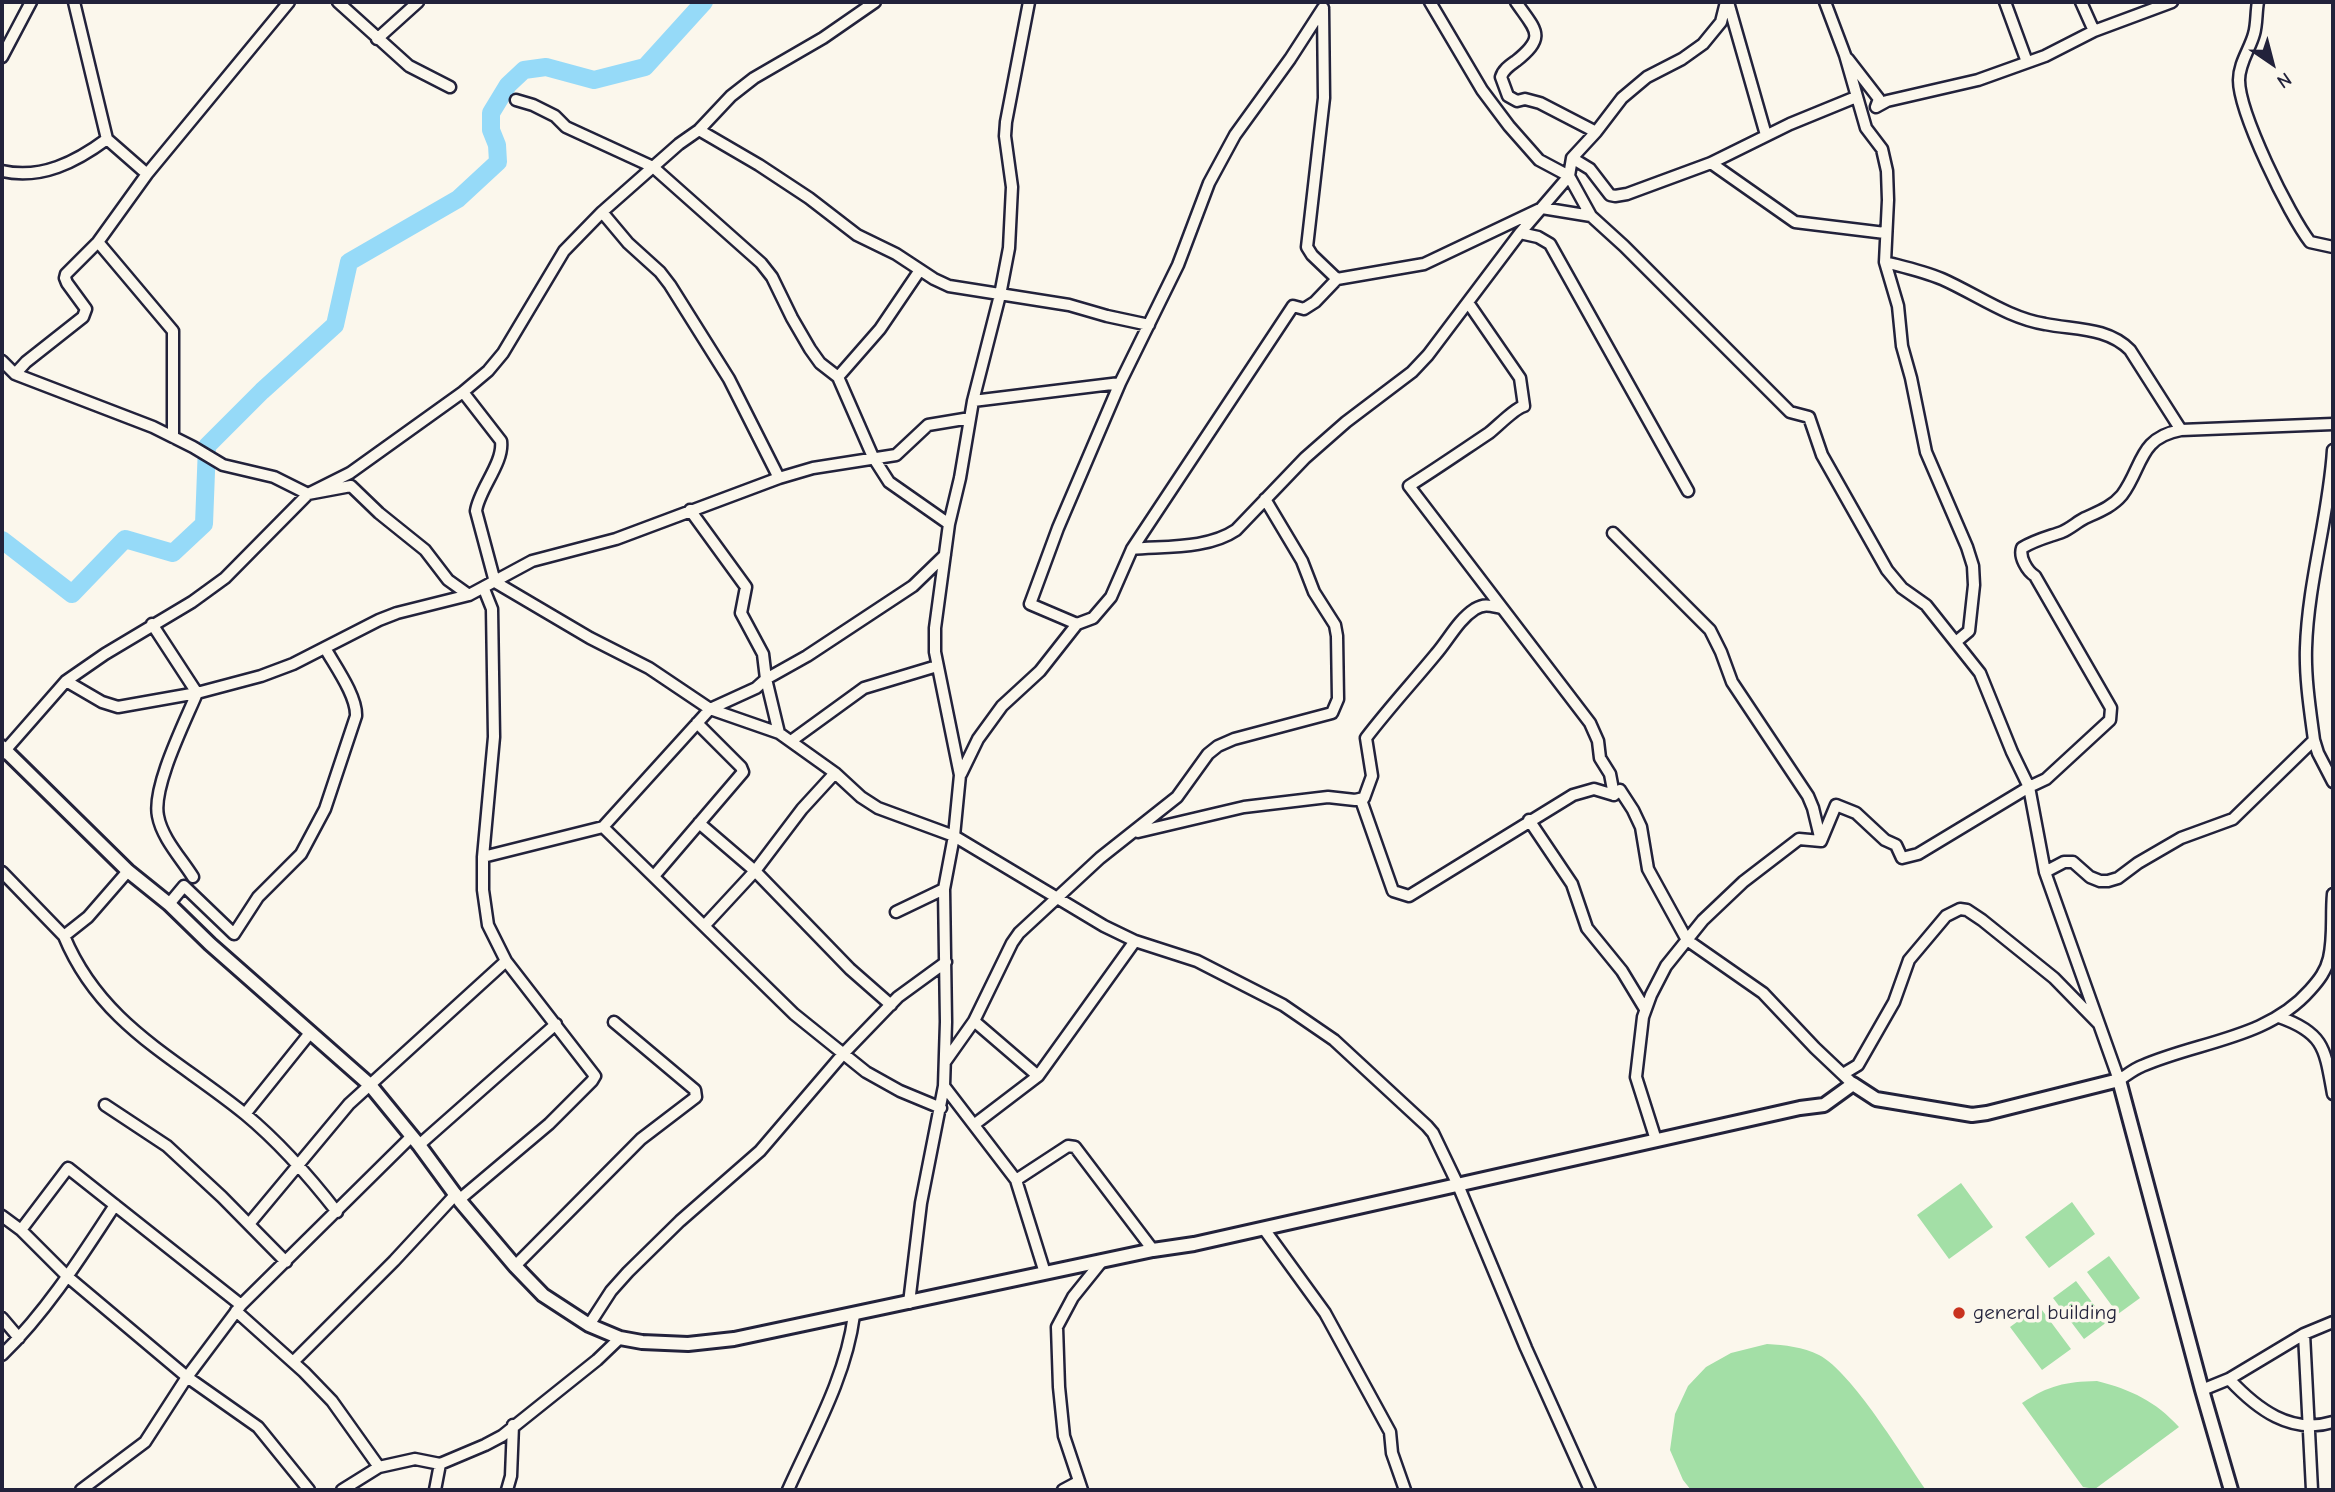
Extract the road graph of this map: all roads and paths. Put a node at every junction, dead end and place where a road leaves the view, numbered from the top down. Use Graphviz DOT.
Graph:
graph roads {
  1 [pos="30,2"];
  2 [pos="289,2"];
  3 [pos="338,2"];
  4 [pos="418,2"];
  5 [pos="875,2"];
  6 [pos="1029,2"];
  7 [pos="1430,2"];
  8 [pos="1516,2"];
  9 [pos="1727,2"];
  10 [pos="1825,2"];
  11 [pos="2005,2"];
  12 [pos="2081,2"];
  13 [pos="2172,2"];
  14 [pos="2258,2"];
  15 [pos="71,3"];
  16 [pos="1324,5"];
  17 [pos="2094,32"];
  18 [pos="377,39"];
  19 [pos="1845,55"];
  20 [pos="2,57"];
  21 [pos="2027,62"];
  22 [pos="450,87"];
  23 [pos="1856,97"];
  24 [pos="516,100"];
  25 [pos="699,130"];
  26 [pos="1596,132"];
  27 [pos="1766,135"];
  28 [pos="107,139"];
  29 [pos="1572,159"];
  30 [pos="1711,163"];
  31 [pos="653,167"];
  32 [pos="2,171"];
  33 [pos="147,174"];
  34 [pos="1569,176"];
  35 [pos="1542,208"];
  36 [pos="602,212"];
  37 [pos="1591,216"];
  38 [pos="1520,233"];
  39 [pos="1885,233"];
  40 [pos="98,242"];
  41 [pos="2333,247"];
  42 [pos="1885,262"];
  43 [pos="920,270"];
  44 [pos="1337,279"];
  45 [pos="1000,295"];
  46 [pos="1469,304"];
  47 [pos="1149,324"];
  48 [pos="2,361"];
  49 [pos="15,374"];
  50 [pos="838,377"];
  51 [pos="1120,383"];
  52 [pos="463,392"];
  53 [pos="973,401"];
  54 [pos="970,418"];
  55 [pos="2333,424"];
  56 [pos="2181,430"];
  57 [pos="173,437"];
  58 [pos="2333,450"];
  59 [pos="873,457"];
  60 [pos="779,478"];
  61 [pos="2332,483"];
  62 [pos="1688,491"];
  63 [pos="308,494"];
  64 [pos="1265,499"];
  65 [pos="690,510"];
  66 [pos="949,524"];
  67 [pos="1613,533"];
  68 [pos="1132,549"];
  69 [pos="945,555"];
  70 [pos="495,582"];
  71 [pos="484,589"];
  72 [pos="469,595"];
  73 [pos="1502,608"];
  74 [pos="152,624"];
  75 [pos="1077,624"];
  76 [pos="1957,641"];
  77 [pos="325,648"];
  78 [pos="937,666"];
  79 [pos="766,679"];
  80 [pos="66,681"];
  81 [pos="197,693"];
  82 [pos="710,709"];
  83 [pos="697,723"];
  84 [pos="779,733"];
  85 [pos="2314,740"];
  86 [pos="791,741"];
  87 [pos="3,751"];
  88 [pos="835,773"];
  89 [pos="960,775"];
  90 [pos="2333,782"];
  91 [pos="2029,787"];
  92 [pos="1614,795"];
  93 [pos="1361,800"];
  94 [pos="1529,820"];
  95 [pos="699,823"];
  96 [pos="603,827"];
  97 [pos="1134,833"];
  98 [pos="954,836"];
  99 [pos="1821,841"];
  100 [pos="483,857"];
  101 [pos="128,871"];
  102 [pos="755,871"];
  103 [pos="2,872"];
  104 [pos="2045,872"];
  105 [pos="654,876"];
  106 [pos="193,877"];
  107 [pos="944,889"];
  108 [pos="2333,894"];
  109 [pos="1057,898"];
  110 [pos="169,904"];
  111 [pos="896,912"];
  112 [pos="2332,924"];
  113 [pos="705,925"];
  114 [pos="64,936"];
  115 [pos="1687,940"];
  116 [pos="1135,941"];
  117 [pos="506,961"];
  118 [pos="946,961"];
  119 [pos="891,1005"];
  120 [pos="1645,1009"];
  121 [pos="2278,1017"];
  122 [pos="975,1021"];
  123 [pos="614,1023"];
  124 [pos="556,1024"];
  125 [pos="2102,1026"];
  126 [pos="310,1032"];
  127 [pos="843,1054"];
  128 [pos="944,1063"];
  129 [pos="1843,1074"];
  130 [pos="1038,1076"];
  131 [pos="2119,1080"];
  132 [pos="370,1084"];
  133 [pos="1853,1084"];
  134 [pos="944,1086"];
  135 [pos="2333,1094"];
  136 [pos="105,1105"];
  137 [pos="941,1108"];
  138 [pos="245,1114"];
  139 [pos="975,1124"];
  140 [pos="415,1140"];
  141 [pos="1656,1140"];
  142 [pos="300,1165"];
  143 [pos="1016,1180"];
  144 [pos="1458,1185"];
  145 [pos="458,1197"];
  146 [pos="115,1205"];
  147 [pos="337,1212"];
  148 [pos="2,1216"];
  149 [pos="249,1224"];
  150 [pos="1264,1228"];
  151 [pos="22,1230"];
  152 [pos="1153,1250"];
  153 [pos="1102,1261"];
  154 [pos="286,1262"];
  155 [pos="515,1266"];
  156 [pos="1045,1273"];
  157 [pos="68,1277"];
  158 [pos="909,1303"];
  159 [pos="239,1308"];
  160 [pos="854,1315"];
  161 [pos="2,1318"];
  162 [pos="2333,1322"];
  163 [pos="589,1325"];
  164 [pos="2304,1334"];
  165 [pos="19,1338"];
  166 [pos="620,1338"];
  167 [pos="2,1355"];
  168 [pos="293,1362"];
  169 [pos="187,1377"];
  170 [pos="2230,1379"];
  171 [pos="2202,1390"];
  172 [pos="2333,1422"];
  173 [pos="513,1425"];
  174 [pos="2308,1426"];
  175 [pos="440,1464"];
  176 [pos="379,1467"];
  177 [pos="1080,1486"];
  178 [pos="89,1488"];
  179 [pos="309,1490"];
  180 [pos="342,1490"];
  181 [pos="435,1490"];
  182 [pos="507,1490"];
  183 [pos="788,1490"];
  184 [pos="1063,1490"];
  185 [pos="1405,1490"];
  186 [pos="1590,1490"];
  187 [pos="2231,1490"];
  188 [pos="2312,1490"];
  1 -- 20 [label="street"];
  2 -- 33 [label="street"];
  3 -- 18 [label="street"];
  4 -- 18 [label="street"];
  5 -- 25 [label="street"];
  6 -- 45 [label="street"];
  7 -- 34 [label="street"];
  8 -- 26 [label="street"];
  9 -- 26 [label="street"];
  9 -- 27 [label="street"];
  10 -- 19 [label="street"];
  11 -- 21 [label="street"];
  12 -- 17 [label="street"];
  13 -- 17 [label="street"];
  14 -- 41 [label="street"];
  15 -- 28 [label="street"];
  16 -- 44 [label="street"];
  16 -- 47 [label="street"];
  17 -- 21 [label="street"];
  18 -- 22 [label="street"];
  19 -- 21 [label="street"];
  19 -- 23 [label="street"];
  23 -- 27 [label="street"];
  23 -- 39 [label="street"];
  24 -- 31 [label="street"];
  25 -- 31 [label="street"];
  25 -- 43 [label="street"];
  26 -- 29 [label="street"];
  27 -- 30 [label="street"];
  28 -- 32 [label="street"];
  28 -- 33 [label="street"];
  29 -- 30 [label="street"];
  29 -- 34 [label="street"];
  30 -- 39 [label="street"];
  31 -- 36 [label="street"];
  31 -- 50 [label="street"];
  33 -- 40 [label="street"];
  34 -- 35 [label="street"];
  34 -- 37 [label="street"];
  35 -- 37 [label="street"];
  35 -- 38 [label="street"];
  35 -- 44 [label="street"];
  36 -- 52 [label="street"];
  36 -- 60 [label="street"];
  37 -- 76 [label="street"];
  38 -- 46 [label="street"];
  38 -- 62 [label="street"];
  39 -- 42 [label="street"];
  40 -- 49 [label="street"];
  40 -- 57 [label="street"];
  42 -- 56 [label="street"];
  42 -- 76 [label="street"];
  43 -- 45 [label="street"];
  43 -- 50 [label="street"];
  44 -- 68 [label="street"];
  45 -- 47 [label="street"];
  45 -- 53 [label="street"];
  46 -- 64 [label="street"];
  46 -- 73 [label="street"];
  47 -- 51 [label="street"];
  48 -- 49 [label="street"];
  49 -- 57 [label="street"];
  50 -- 59 [label="street"];
  51 -- 53 [label="street"];
  51 -- 75 [label="street"];
  52 -- 63 [label="street"];
  52 -- 70 [label="street"];
  53 -- 54 [label="street"];
  54 -- 59 [label="street"];
  54 -- 66 [label="street"];
  55 -- 56 [label="street"];
  56 -- 91 [label="street"];
  57 -- 63 [label="street"];
  58 -- 61 [label="street"];
  59 -- 60 [label="street"];
  59 -- 66 [label="street"];
  60 -- 65 [label="street"];
  61 -- 85 [label="street"];
  63 -- 72 [label="street"];
  63 -- 74 [label="street"];
  64 -- 68 [label="street"];
  64 -- 97 [label="street"];
  65 -- 70 [label="street"];
  65 -- 79 [label="street"];
  66 -- 69 [label="street"];
  67 -- 99 [label="street"];
  68 -- 75 [label="street"];
  69 -- 78 [label="street"];
  69 -- 79 [label="street"];
  70 -- 71 [label="street"];
  70 -- 82 [label="street"];
  71 -- 72 [label="street"];
  71 -- 100 [label="street"];
  72 -- 77 [label="street"];
  73 -- 92 [label="street"];
  73 -- 93 [label="street"];
  74 -- 80 [label="street"];
  74 -- 81 [label="street"];
  75 -- 89 [label="street"];
  76 -- 91 [label="street"];
  77 -- 81 [label="street"];
  77 -- 110 [label="street"];
  78 -- 86 [label="street"];
  78 -- 89 [label="street"];
  79 -- 82 [label="street"];
  79 -- 84 [label="street"];
  80 -- 81 [label="street"];
  80 -- 87 [label="street"];
  81 -- 106 [label="street"];
  82 -- 83 [label="street"];
  82 -- 84 [label="street"];
  83 -- 95 [label="street"];
  83 -- 96 [label="street"];
  84 -- 86 [label="street"];
  85 -- 90 [label="street"];
  85 -- 104 [label="street"];
  86 -- 88 [label="street"];
  87 -- 101 [label="street"];
  88 -- 98 [label="street"];
  88 -- 102 [label="street"];
  89 -- 98 [label="street"];
  91 -- 99 [label="street"];
  91 -- 104 [label="street"];
  92 -- 94 [label="street"];
  92 -- 115 [label="street"];
  93 -- 94 [label="street"];
  93 -- 97 [label="street"];
  94 -- 120 [label="street"];
  95 -- 102 [label="street"];
  95 -- 105 [label="street"];
  96 -- 100 [label="street"];
  96 -- 105 [label="street"];
  97 -- 109 [label="street"];
  98 -- 107 [label="street"];
  98 -- 109 [label="street"];
  99 -- 115 [label="street"];
  100 -- 117 [label="street"];
  101 -- 110 [label="street"];
  101 -- 114 [label="street"];
  102 -- 113 [label="street"];
  102 -- 119 [label="street"];
  103 -- 114 [label="street"];
  104 -- 125 [label="street"];
  105 -- 113 [label="street"];
  107 -- 111 [label="street"];
  107 -- 118 [label="street"];
  108 -- 112 [label="street"];
  109 -- 116 [label="street"];
  109 -- 122 [label="street"];
  110 -- 126 [label="street"];
  112 -- 121 [label="street"];
  113 -- 127 [label="street"];
  114 -- 138 [label="street"];
  115 -- 120 [label="street"];
  115 -- 129 [label="street"];
  116 -- 130 [label="street"];
  116 -- 144 [label="street"];
  117 -- 124 [label="street"];
  117 -- 132 [label="street"];
  118 -- 119 [label="street"];
  118 -- 128 [label="street"];
  119 -- 127 [label="street"];
  120 -- 141 [label="street"];
  121 -- 131 [label="street"];
  121 -- 135 [label="street"];
  122 -- 128 [label="street"];
  122 -- 130 [label="street"];
  123 -- 155 [label="street"];
  124 -- 140 [label="street"];
  124 -- 145 [label="street"];
  125 -- 129 [label="street"];
  125 -- 131 [label="street"];
  126 -- 132 [label="street"];
  126 -- 138 [label="street"];
  127 -- 137 [label="street"];
  127 -- 163 [label="street"];
  128 -- 134 [label="street"];
  129 -- 133 [label="street"];
  130 -- 139 [label="street"];
  131 -- 133 [label="street"];
  131 -- 171 [label="street"];
  132 -- 140 [label="street"];
  132 -- 142 [label="street"];
  133 -- 141 [label="street"];
  134 -- 137 [label="street"];
  134 -- 139 [label="street"];
  136 -- 149 [label="street"];
  137 -- 158 [label="street"];
  138 -- 142 [label="street"];
  139 -- 143 [label="street"];
  140 -- 145 [label="street"];
  140 -- 147 [label="street"];
  141 -- 144 [label="street"];
  142 -- 147 [label="street"];
  142 -- 149 [label="street"];
  143 -- 152 [label="street"];
  143 -- 156 [label="street"];
  144 -- 150 [label="street"];
  144 -- 186 [label="street"];
  145 -- 155 [label="street"];
  145 -- 168 [label="street"];
  146 -- 151 [label="street"];
  146 -- 157 [label="street"];
  146 -- 159 [label="street"];
  147 -- 154 [label="street"];
  148 -- 151 [label="street"];
  149 -- 154 [label="street"];
  150 -- 152 [label="street"];
  150 -- 185 [label="street"];
  151 -- 157 [label="street"];
  152 -- 153 [label="street"];
  153 -- 156 [label="street"];
  153 -- 177 [label="street"];
  154 -- 159 [label="street"];
  155 -- 163 [label="street"];
  156 -- 158 [label="street"];
  157 -- 165 [label="street"];
  157 -- 169 [label="street"];
  158 -- 160 [label="street"];
  159 -- 168 [label="street"];
  159 -- 169 [label="street"];
  160 -- 166 [label="street"];
  160 -- 183 [label="street"];
  161 -- 165 [label="street"];
  162 -- 164 [label="street"];
  163 -- 166 [label="street"];
  164 -- 170 [label="street"];
  164 -- 174 [label="street"];
  165 -- 167 [label="street"];
  166 -- 173 [label="street"];
  168 -- 176 [label="street"];
  169 -- 178 [label="street"];
  169 -- 179 [label="street"];
  170 -- 171 [label="street"];
  170 -- 174 [label="street"];
  171 -- 187 [label="street"];
  172 -- 174 [label="street"];
  173 -- 175 [label="street"];
  173 -- 182 [label="street"];
  174 -- 188 [label="street"];
  175 -- 176 [label="street"];
  175 -- 181 [label="street"];
  176 -- 180 [label="street"];
  177 -- 184 [label="street"];
}
